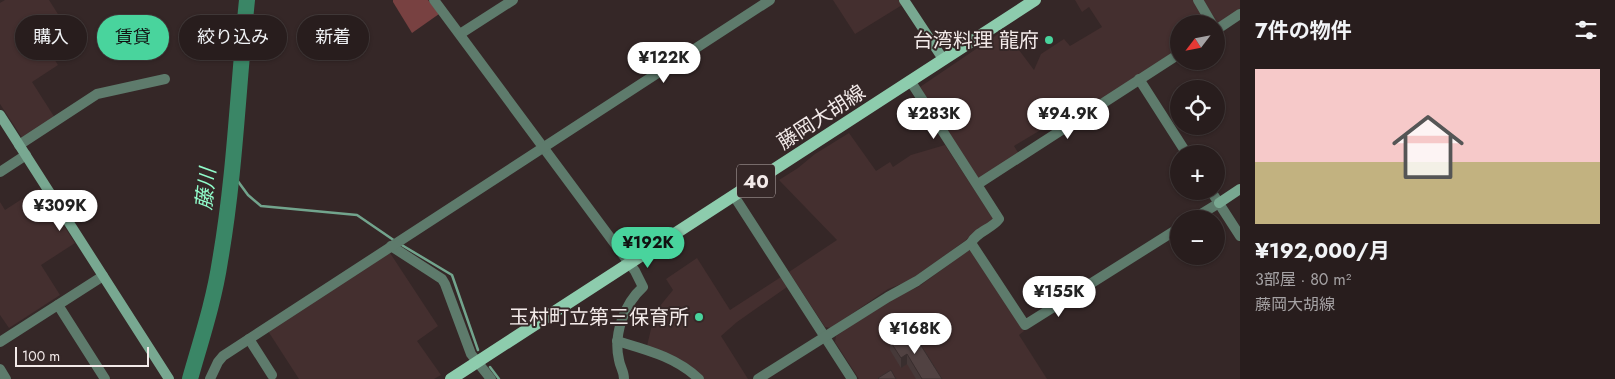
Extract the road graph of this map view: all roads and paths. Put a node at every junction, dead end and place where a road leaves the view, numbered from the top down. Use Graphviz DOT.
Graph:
graph roads {
  1 [pos="434,0"];
  2 [pos="513,0"];
  3 [pos="770,0"];
  4 [pos="904,0"];
  5 [pos="1035,0"];
  6 [pos="1198,0"];
  7 [pos="1240,14"];
  8 [pos="1207,15"];
  9 [pos="1225,24"];
  10 [pos="460,34"];
  11 [pos="943,60"];
  12 [pos="1170,60"];
  13 [pos="165,79"];
  14 [pos="1139,79"];
  15 [pos="911,82"];
  16 [pos="0,115"];
  17 [pos="19,144"];
  18 [pos="1181,145"];
  19 [pos="544,147"];
  20 [pos="26,155"];
  21 [pos="0,172"];
  22 [pos="978,184"];
  23 [pos="1240,189"];
  24 [pos="734,196"];
  25 [pos="1217,200"];
  26 [pos="1219,203"];
  27 [pos="1208,210"];
  28 [pos="1170,234"];
  29 [pos="1240,236"];
  30 [pos="396,243"];
  31 [pos="971,243"];
  32 [pos="630,263"];
  33 [pos="104,276"];
  34 [pos="58,305"];
  35 [pos="825,336"];
  36 [pos="249,339"];
  37 [pos="617,341"];
  38 [pos="0,342"];
  39 [pos="477,362"];
  40 [pos="0,369"];
  41 [pos="272,375"];
  42 [pos="166,376"];
  43 [pos="6,379"];
  44 [pos="105,379"];
  45 [pos="210,379"];
  46 [pos="451,379"];
  47 [pos="491,379"];
  48 [pos="624,379"];
  49 [pos="699,379"];
  50 [pos="758,379"];
  51 [pos="852,379"];
  1 -- 10 [label="street"];
  2 -- 10 [label="street"];
  3 -- 19 [label="street"];
  4 -- 11 [label="street"];
  5 -- 11 [label="main road, 藤岡大胡線 / 40"];
  6 -- 8 [label="street"];
  7 -- 9 [label="street"];
  10 -- 19 [label="street"];
  11 -- 15 [label="main road, 藤岡大胡線 / 40"];
  12 -- 14 [label="street"];
  13 -- 17 [label="street"];
  14 -- 18 [label="street"];
  14 -- 22 [label="street"];
  15 -- 22 [label="street"];
  15 -- 24 [label="main road, 藤岡大胡線 / 40"];
  16 -- 17 [label="street"];
  17 -- 20 [label="street"];
  19 -- 30 [label="street"];
  19 -- 32 [label="street"];
  20 -- 21 [label="street"];
  20 -- 33 [label="street"];
  22 -- 31 [label="street"];
  23 -- 26 [label="street"];
  24 -- 32 [label="main road, 藤岡大胡線 / 40"];
  24 -- 35 [label="street"];
  25 -- 26 [label="street"];
  26 -- 27 [label="street"];
  26 -- 29 [label="street"];
  28 -- 31 [label="street"];
  30 -- 36 [label="street"];
  30 -- 39 [label="street"];
  31 -- 35 [label="street"];
  32 -- 37 [label="street"];
  32 -- 39 [label="main road, 藤岡大胡線 / 40"];
  33 -- 34 [label="street"];
  33 -- 42 [label="street"];
  34 -- 38 [label="street"];
  34 -- 44 [label="street"];
  35 -- 50 [label="street"];
  35 -- 51 [label="street"];
  36 -- 41 [label="street"];
  36 -- 45 [label="street"];
  37 -- 48 [label="street"];
  37 -- 49 [label="street"];
  39 -- 46 [label="main road, 藤岡大胡線 / 40"];
  39 -- 47 [label="street"];
  40 -- 43 [label="street"];
}
